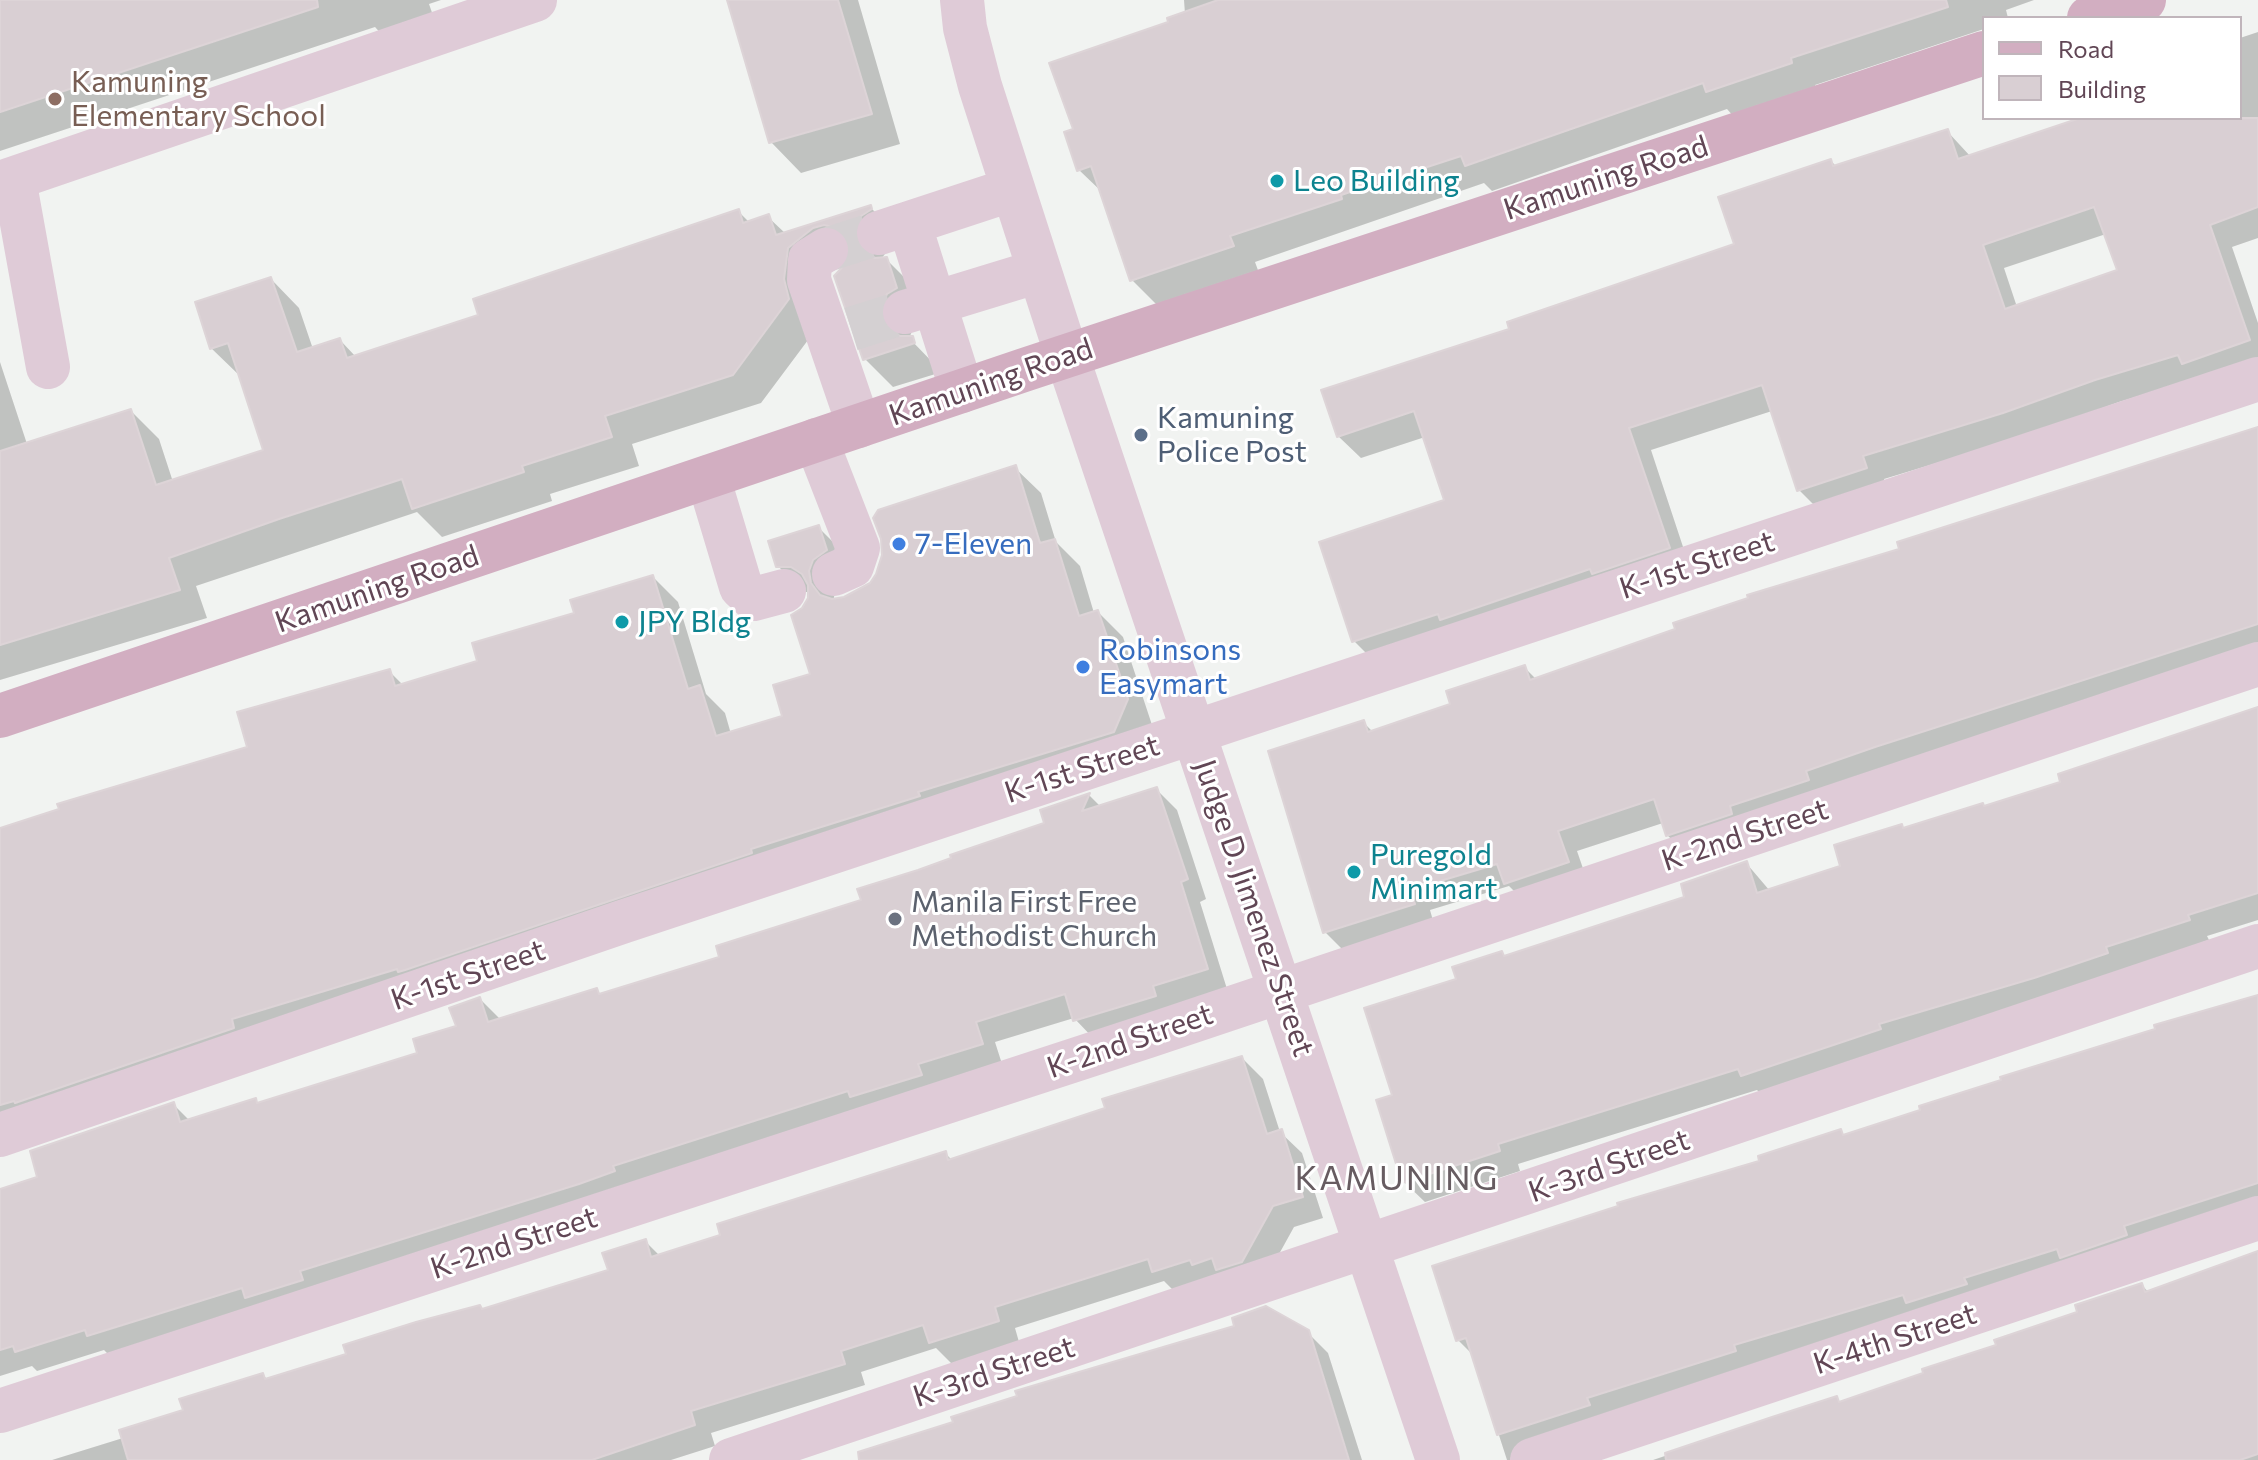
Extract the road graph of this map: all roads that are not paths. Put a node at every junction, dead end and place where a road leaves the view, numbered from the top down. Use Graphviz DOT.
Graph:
graph roads {
  1 [pos="535,0"];
  2 [pos="962,0"];
  3 [pos="2144,0"];
  4 [pos="2095,16"];
  5 [pos="1982,54"];
  6 [pos="7,181"];
  7 [pos="1013,189"];
  8 [pos="826,250"];
  9 [pos="1039,271"];
  10 [pos="919,308"];
  11 [pos="1067,356"];
  12 [pos="48,367"];
  13 [pos="2258,379"];
  14 [pos="962,391"];
  15 [pos="859,426"];
  16 [pos="816,440"];
  17 [pos="708,477"];
  18 [pos="834,574"];
  19 [pos="784,591"];
  20 [pos="2258,664"];
  21 [pos="0,716"];
  22 [pos="1194,732"];
  23 [pos="2258,946"];
  24 [pos="1283,989"];
  25 [pos="0,1135"];
  26 [pos="2258,1218"];
  27 [pos="1369,1247"];
  28 [pos="0,1411"];
  29 [pos="731,1460"];
  30 [pos="1438,1460"];
  31 [pos="1532,1460"];
  1 -- 6 [label="street"];
  2 -- 7 [label="street, Judge D. Jimenez Street"];
  3 -- 4 [label="main road"];
  5 -- 11 [label="main road, Kamuning Road"];
  6 -- 12 [label="street"];
  7 -- 9 [label="street, Judge D. Jimenez Street"];
  7 -- 10 [label="street"];
  8 -- 15 [label="street"];
  9 -- 10 [label="street"];
  9 -- 11 [label="street, Judge D. Jimenez Street"];
  10 -- 14 [label="street"];
  11 -- 14 [label="main road, Kamuning Road"];
  11 -- 22 [label="street, Judge D. Jimenez Street"];
  13 -- 22 [label="street, K-1st Street"];
  14 -- 15 [label="main road, Kamuning Road"];
  15 -- 16 [label="main road, Kamuning Road"];
  16 -- 17 [label="main road, Kamuning Road"];
  16 -- 18 [label="street"];
  17 -- 19 [label="street"];
  17 -- 21 [label="main road, Kamuning Road"];
  20 -- 24 [label="street, K-2nd Street"];
  22 -- 24 [label="street, Judge D. Jimenez Street"];
  22 -- 25 [label="street, K-1st Street"];
  23 -- 27 [label="street, K-3rd Street"];
  24 -- 27 [label="street, Judge D. Jimenez Street"];
  24 -- 28 [label="street, K-2nd Street"];
  26 -- 31 [label="street, K-4th Street"];
  27 -- 29 [label="street, K-3rd Street"];
  27 -- 30 [label="street, Judge D. Jimenez Street"];
}
